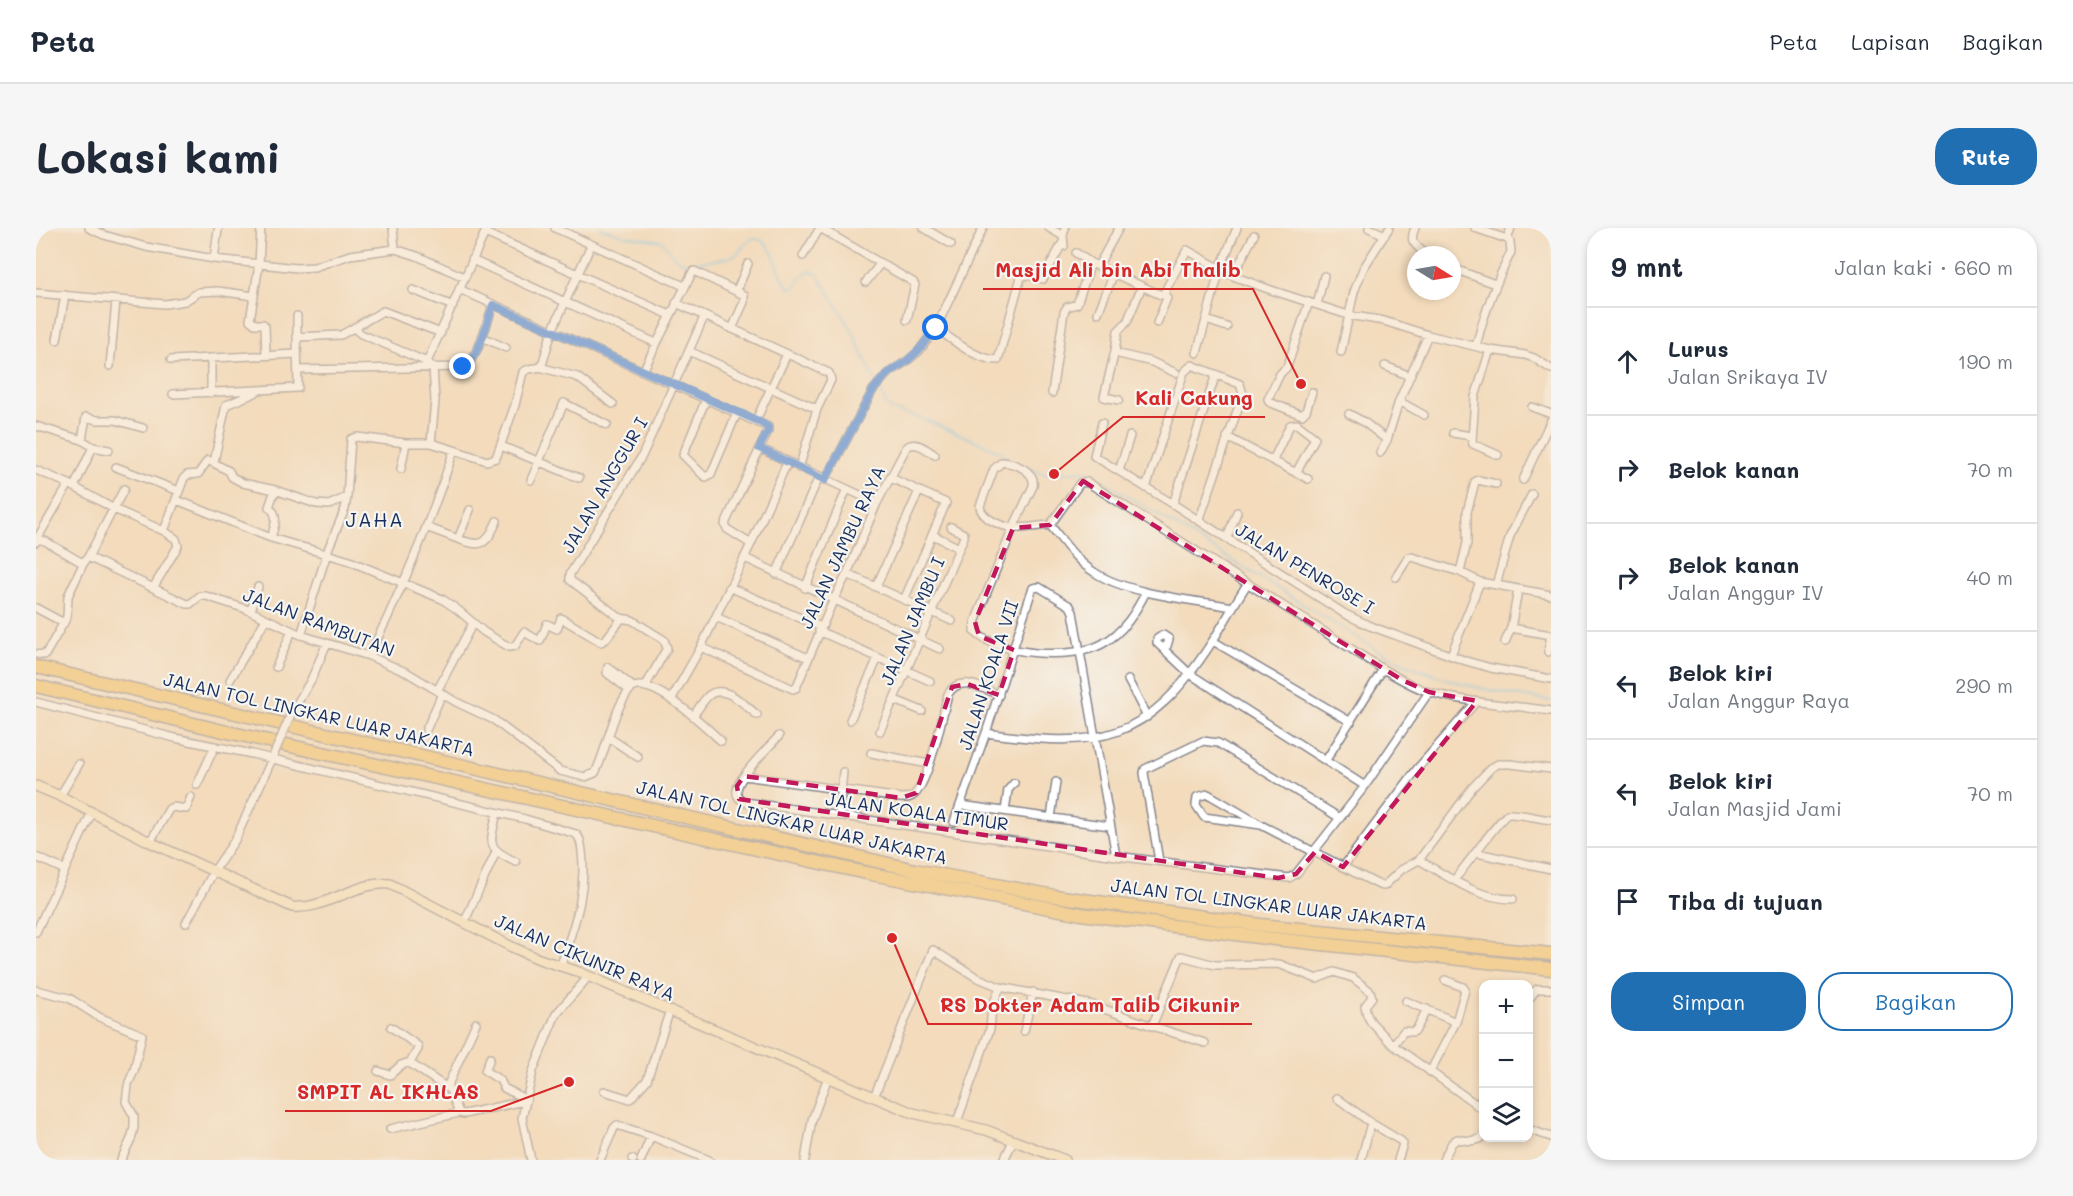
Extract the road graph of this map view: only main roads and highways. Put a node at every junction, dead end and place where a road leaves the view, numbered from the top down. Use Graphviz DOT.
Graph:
graph roads {
  1 [pos="36,667"];
  2 [pos="36,686"];
  3 [pos="1551,954"];
  4 [pos="1551,969"];
  1 -- 3 [label="highway, JALAN TOL LINGKAR LUAR JAKARTA"];
  2 -- 4 [label="highway, JALAN TOL LINGKAR LUAR JAKARTA"];
}
